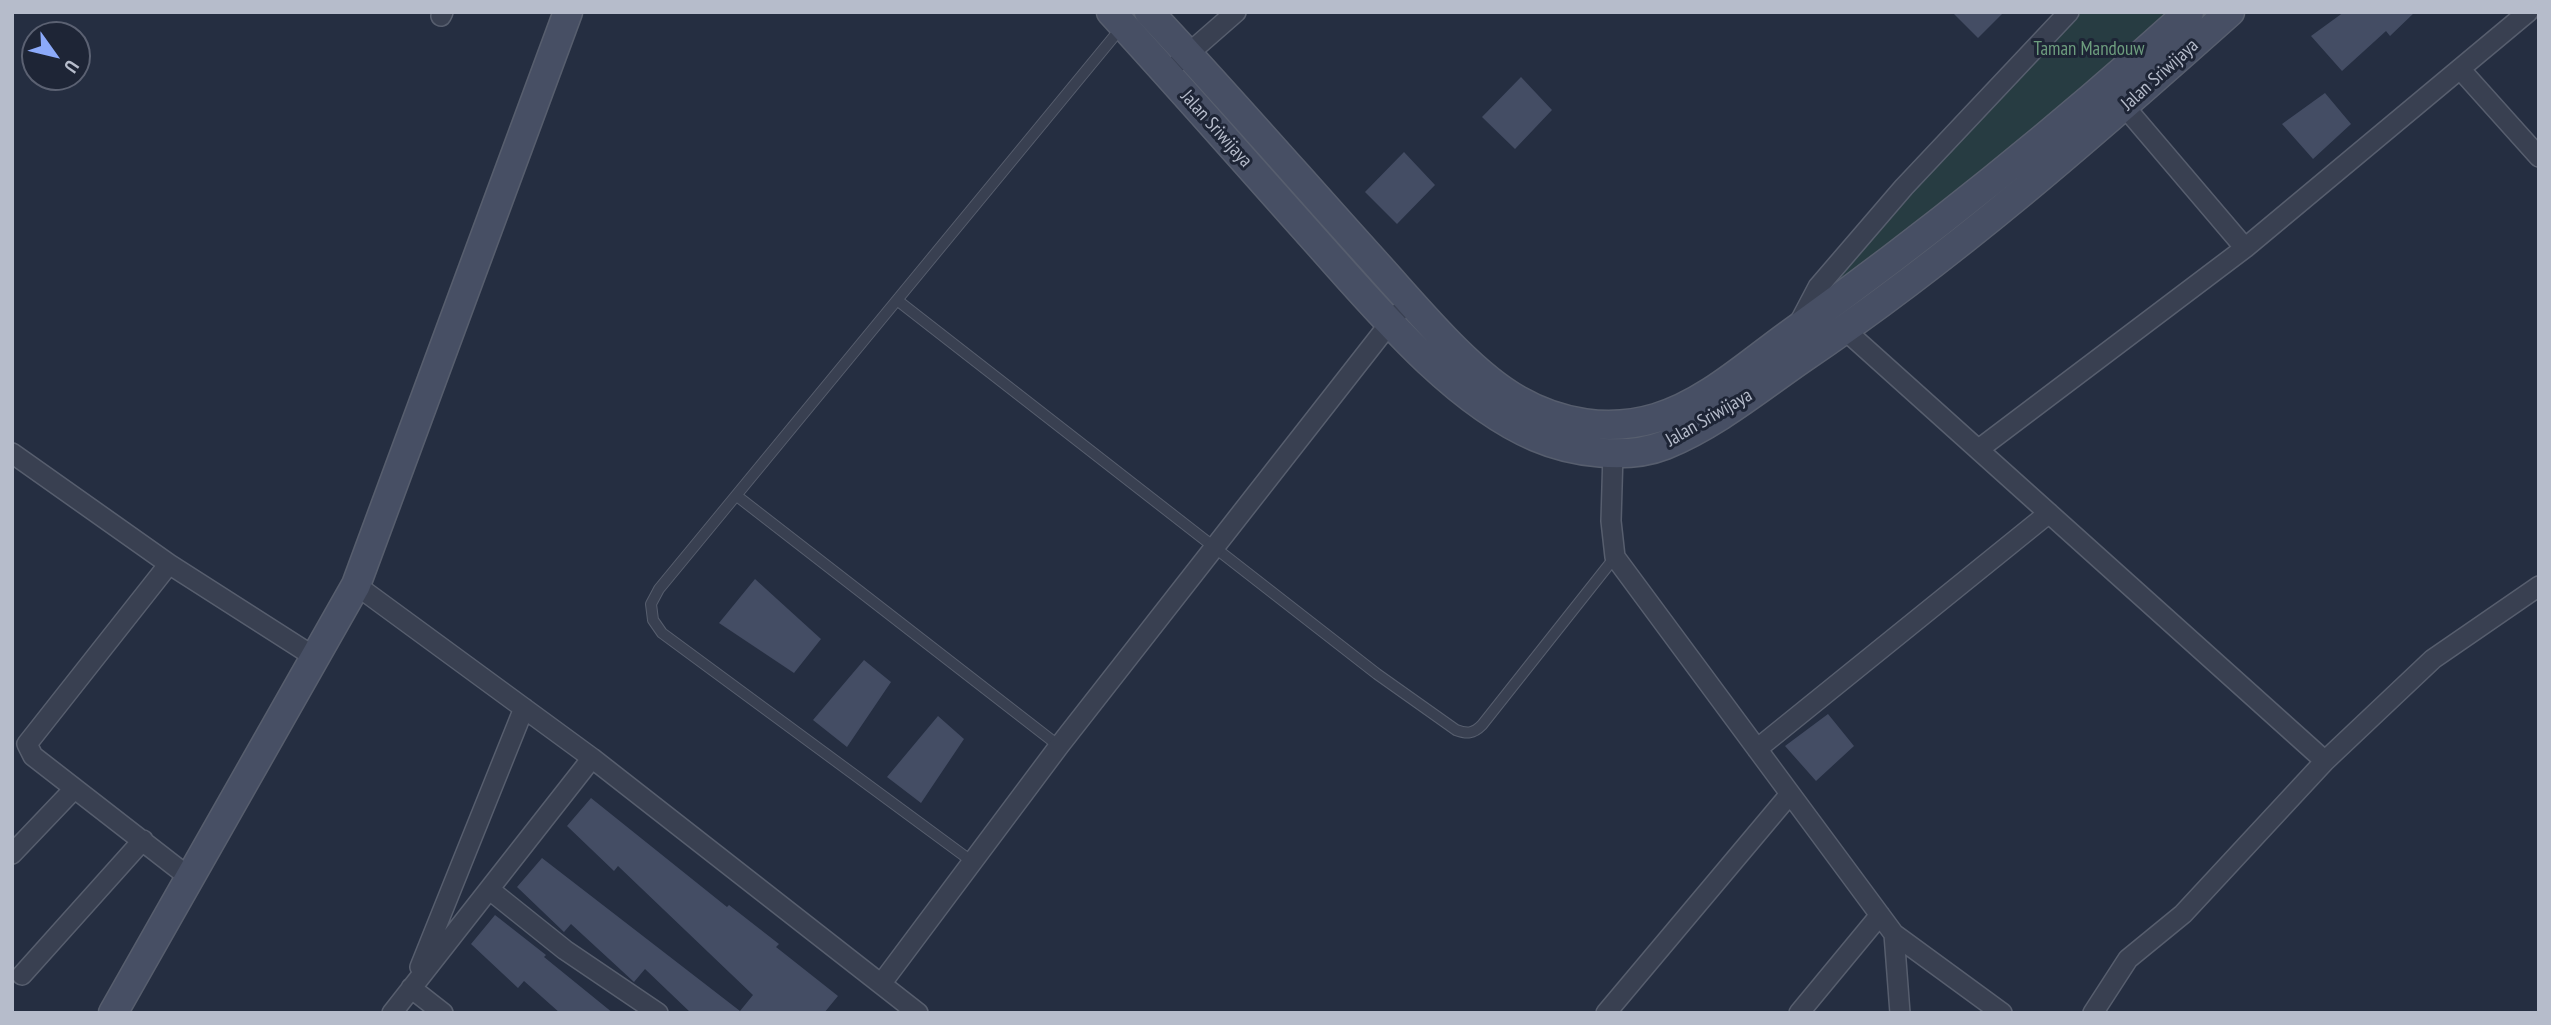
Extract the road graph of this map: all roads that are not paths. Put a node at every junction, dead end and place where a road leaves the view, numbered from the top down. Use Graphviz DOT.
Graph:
graph roads {
  1 [pos="568,12"];
  2 [pos="1149,12"];
  3 [pos="1236,12"];
  4 [pos="2069,12"];
  5 [pos="2189,12"];
  6 [pos="2230,12"];
  7 [pos="2528,12"];
  8 [pos="1117,19"];
  9 [pos="1188,54"];
  10 [pos="2461,70"];
  11 [pos="1167,74"];
  12 [pos="2125,107"];
  13 [pos="2539,157"];
  14 [pos="2245,248"];
  15 [pos="897,300"];
  16 [pos="1409,300"];
  17 [pos="1390,323"];
  18 [pos="1795,330"];
  19 [pos="1845,330"];
  20 [pos="1979,449"];
  21 [pos="12,453"];
  22 [pos="1614,453"];
  23 [pos="737,496"];
  24 [pos="2049,513"];
  25 [pos="1216,548"];
  26 [pos="1615,557"];
  27 [pos="169,564"];
  28 [pos="356,585"];
  29 [pos="2539,586"];
  30 [pos="316,658"];
  31 [pos="524,708"];
  32 [pos="1059,746"];
  33 [pos="1756,749"];
  34 [pos="592,758"];
  35 [pos="2325,761"];
  36 [pos="74,789"];
  37 [pos="1790,794"];
  38 [pos="143,840"];
  39 [pos="12,854"];
  40 [pos="974,864"];
  41 [pos="190,878"];
  42 [pos="490,890"];
  43 [pos="1880,915"];
  44 [pos="1894,934"];
  45 [pos="22,975"];
  46 [pos="881,984"];
  47 [pos="411,988"];
  48 [pos="113,1013"];
  49 [pos="392,1013"];
  50 [pos="443,1013"];
  51 [pos="657,1013"];
  52 [pos="918,1013"];
  53 [pos="1606,1013"];
  54 [pos="1800,1013"];
  55 [pos="1900,1013"];
  56 [pos="2002,1013"];
  57 [pos="2093,1013"];
  1 -- 28 [label="main road"];
  2 -- 9 [label="main road, Jalan Sriwijaya"];
  3 -- 9 [label="street"];
  4 -- 18 [label="street"];
  5 -- 18 [label="main road, Jalan Sriwijaya"];
  6 -- 12 [label="main road, Jalan Sriwijaya"];
  7 -- 10 [label="street"];
  8 -- 11 [label="main road, Jalan Sriwijaya"];
  8 -- 15 [label="lane"];
  9 -- 11 [label="street"];
  9 -- 16 [label="main road, Jalan Sriwijaya"];
  10 -- 13 [label="street"];
  10 -- 14 [label="street"];
  11 -- 17 [label="main road, Jalan Sriwijaya"];
  12 -- 14 [label="street"];
  12 -- 19 [label="main road, Jalan Sriwijaya"];
  14 -- 20 [label="street"];
  15 -- 23 [label="lane"];
  15 -- 25 [label="lane"];
  16 -- 17 [label="street"];
  16 -- 18 [label="main road, Jalan Sriwijaya"];
  17 -- 22 [label="main road, Jalan Sriwijaya"];
  17 -- 25 [label="street"];
  19 -- 20 [label="street"];
  19 -- 22 [label="main road, Jalan Sriwijaya"];
  20 -- 24 [label="street"];
  21 -- 27 [label="street"];
  22 -- 26 [label="street"];
  23 -- 32 [label="lane"];
  23 -- 40 [label="lane"];
  24 -- 33 [label="street"];
  24 -- 35 [label="street"];
  25 -- 26 [label="lane"];
  25 -- 32 [label="street"];
  26 -- 33 [label="street"];
  27 -- 30 [label="street"];
  27 -- 36 [label="street"];
  28 -- 30 [label="main road"];
  28 -- 31 [label="street"];
  29 -- 35 [label="street"];
  30 -- 41 [label="main road"];
  31 -- 34 [label="street"];
  31 -- 47 [label="street"];
  32 -- 40 [label="street"];
  33 -- 37 [label="street"];
  34 -- 42 [label="street"];
  34 -- 46 [label="street"];
  35 -- 57 [label="street"];
  36 -- 38 [label="street"];
  36 -- 39 [label="street"];
  37 -- 43 [label="street"];
  37 -- 53 [label="street"];
  38 -- 41 [label="street"];
  38 -- 45 [label="street"];
  40 -- 46 [label="street"];
  41 -- 48 [label="main road"];
  42 -- 47 [label="street"];
  42 -- 51 [label="street"];
  43 -- 44 [label="street"];
  43 -- 54 [label="street"];
  44 -- 55 [label="street"];
  44 -- 56 [label="street"];
  46 -- 52 [label="street"];
  47 -- 49 [label="street"];
  47 -- 50 [label="street"];
}
